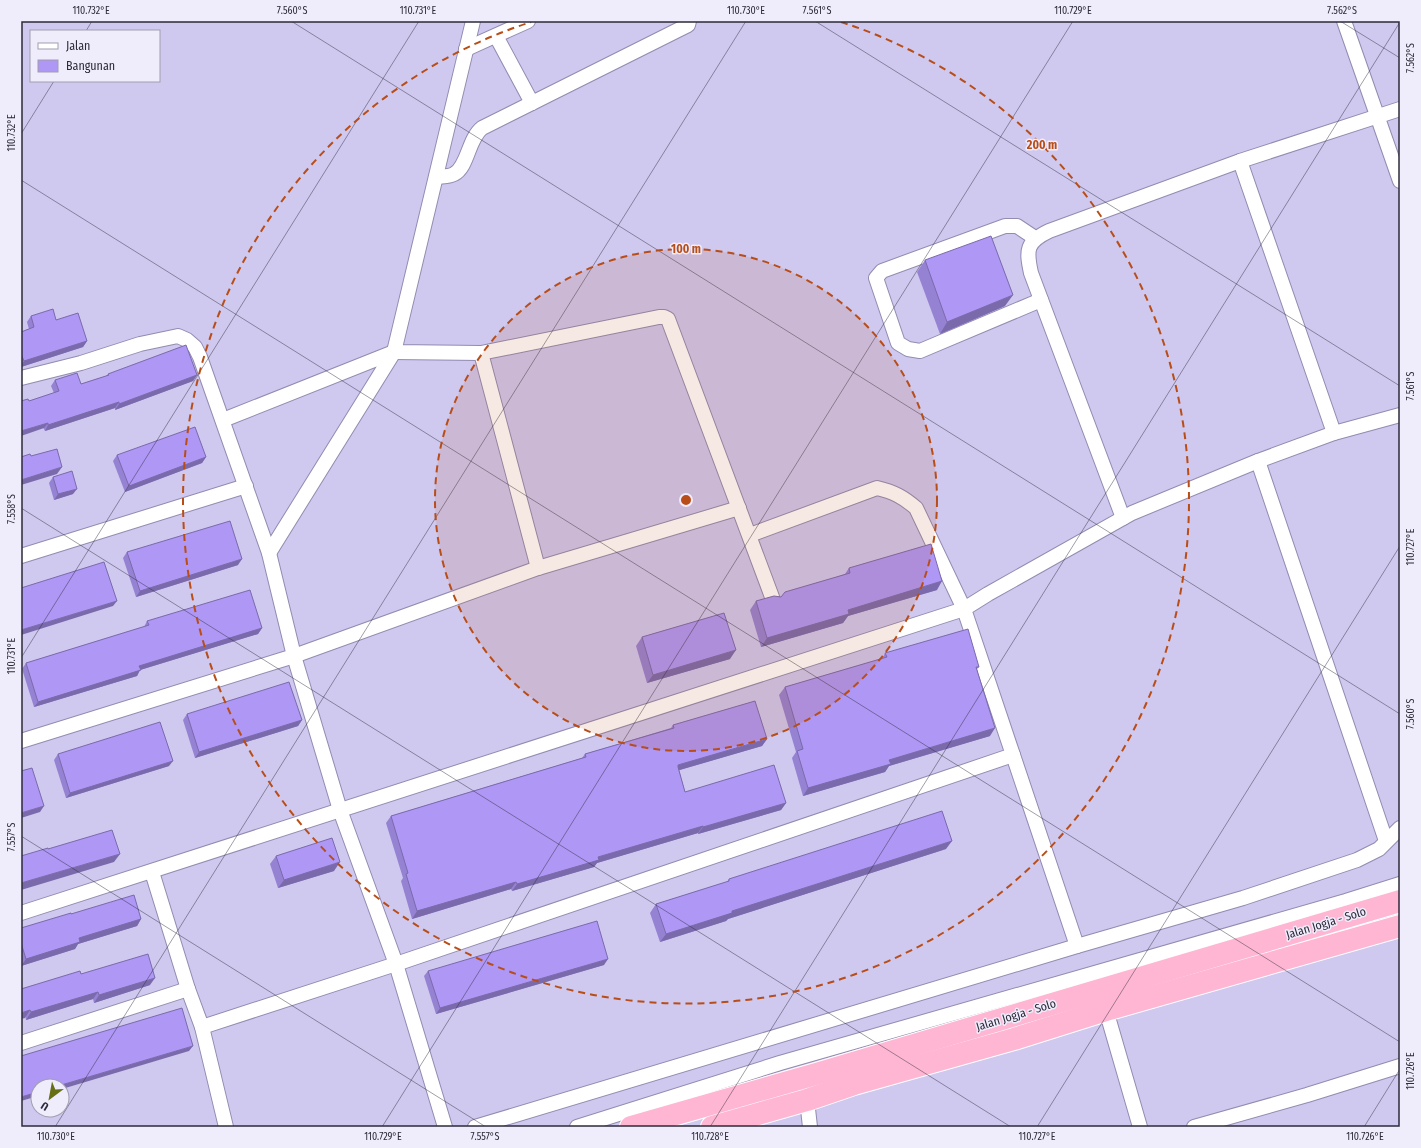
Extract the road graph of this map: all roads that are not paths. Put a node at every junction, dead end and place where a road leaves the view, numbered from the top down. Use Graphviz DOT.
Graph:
graph roads {
  1 [pos="473,21"];
  2 [pos="528,21"];
  3 [pos="689,21"];
  4 [pos="1344,21"];
  5 [pos="496,36"];
  6 [pos="466,49"];
  7 [pos="532,103"];
  8 [pos="1400,109"];
  9 [pos="1377,116"];
  10 [pos="1240,161"];
  11 [pos="436,177"];
  12 [pos="1400,181"];
  13 [pos="1035,238"];
  14 [pos="1041,300"];
  15 [pos="394,352"];
  16 [pos="481,353"];
  17 [pos="21,378"];
  18 [pos="1400,415"];
  19 [pos="223,420"];
  20 [pos="1334,433"];
  21 [pos="1258,461"];
  22 [pos="246,486"];
  23 [pos="739,508"];
  24 [pos="1123,518"];
  25 [pos="750,536"];
  26 [pos="269,553"];
  27 [pos="21,556"];
  28 [pos="538,568"];
  29 [pos="772,597"];
  30 [pos="964,608"];
  31 [pos="294,656"];
  32 [pos="21,741"];
  33 [pos="1013,755"];
  34 [pos="340,810"];
  35 [pos="1400,828"];
  36 [pos="1386,841"];
  37 [pos="152,872"];
  38 [pos="1399,893"];
  39 [pos="21,914"];
  40 [pos="1400,926"];
  41 [pos="1077,946"];
  42 [pos="396,964"];
  43 [pos="188,989"];
  44 [pos="1106,1010"];
  45 [pos="202,1027"];
  46 [pos="21,1043"];
  47 [pos="1400,1066"];
  48 [pos="807,1100"];
  49 [pos="226,1127"];
  50 [pos="446,1127"];
  51 [pos="475,1127"];
  52 [pos="577,1127"];
  53 [pos="631,1127"];
  54 [pos="712,1127"];
  55 [pos="810,1127"];
  56 [pos="1140,1127"];
  57 [pos="1194,1127"];
  1 -- 6 [label="street"];
  2 -- 5 [label="street"];
  3 -- 7 [label="street"];
  4 -- 9 [label="street"];
  5 -- 6 [label="street"];
  5 -- 7 [label="street"];
  6 -- 11 [label="street"];
  7 -- 11 [label="street"];
  8 -- 9 [label="street"];
  9 -- 10 [label="street"];
  9 -- 12 [label="street"];
  10 -- 13 [label="street"];
  10 -- 20 [label="street"];
  11 -- 15 [label="street"];
  13 -- 14 [label="street"];
  13 -- 14 [label="street"];
  14 -- 24 [label="street"];
  15 -- 16 [label="street"];
  15 -- 19 [label="street"];
  15 -- 26 [label="street"];
  16 -- 23 [label="street"];
  16 -- 28 [label="street"];
  17 -- 19 [label="street"];
  18 -- 20 [label="street"];
  19 -- 22 [label="street"];
  20 -- 21 [label="street"];
  21 -- 24 [label="street"];
  21 -- 36 [label="street"];
  22 -- 26 [label="street"];
  22 -- 27 [label="street"];
  23 -- 25 [label="street"];
  23 -- 28 [label="street"];
  24 -- 30 [label="street"];
  25 -- 29 [label="street"];
  25 -- 30 [label="street"];
  26 -- 31 [label="street"];
  28 -- 31 [label="street"];
  30 -- 33 [label="street"];
  30 -- 34 [label="street"];
  31 -- 32 [label="street"];
  31 -- 34 [label="street"];
  33 -- 41 [label="street"];
  33 -- 42 [label="street"];
  34 -- 37 [label="street"];
  34 -- 42 [label="street"];
  35 -- 36 [label="street"];
  36 -- 41 [label="street"];
  37 -- 39 [label="street"];
  37 -- 43 [label="street"];
  38 -- 52 [label="street"];
  38 -- 53 [label="highway, Jalan Jogja - Solo"];
  40 -- 44 [label="highway, Jalan Jogja - Solo"];
  41 -- 51 [label="street"];
  42 -- 45 [label="street"];
  42 -- 50 [label="street"];
  43 -- 45 [label="street"];
  43 -- 46 [label="street"];
  44 -- 48 [label="highway, Jalan Jogja - Solo"];
  44 -- 56 [label="street"];
  45 -- 49 [label="street"];
  47 -- 57 [label="street"];
  48 -- 54 [label="highway, Jalan Jogja - Solo"];
  48 -- 55 [label="street"];
}
